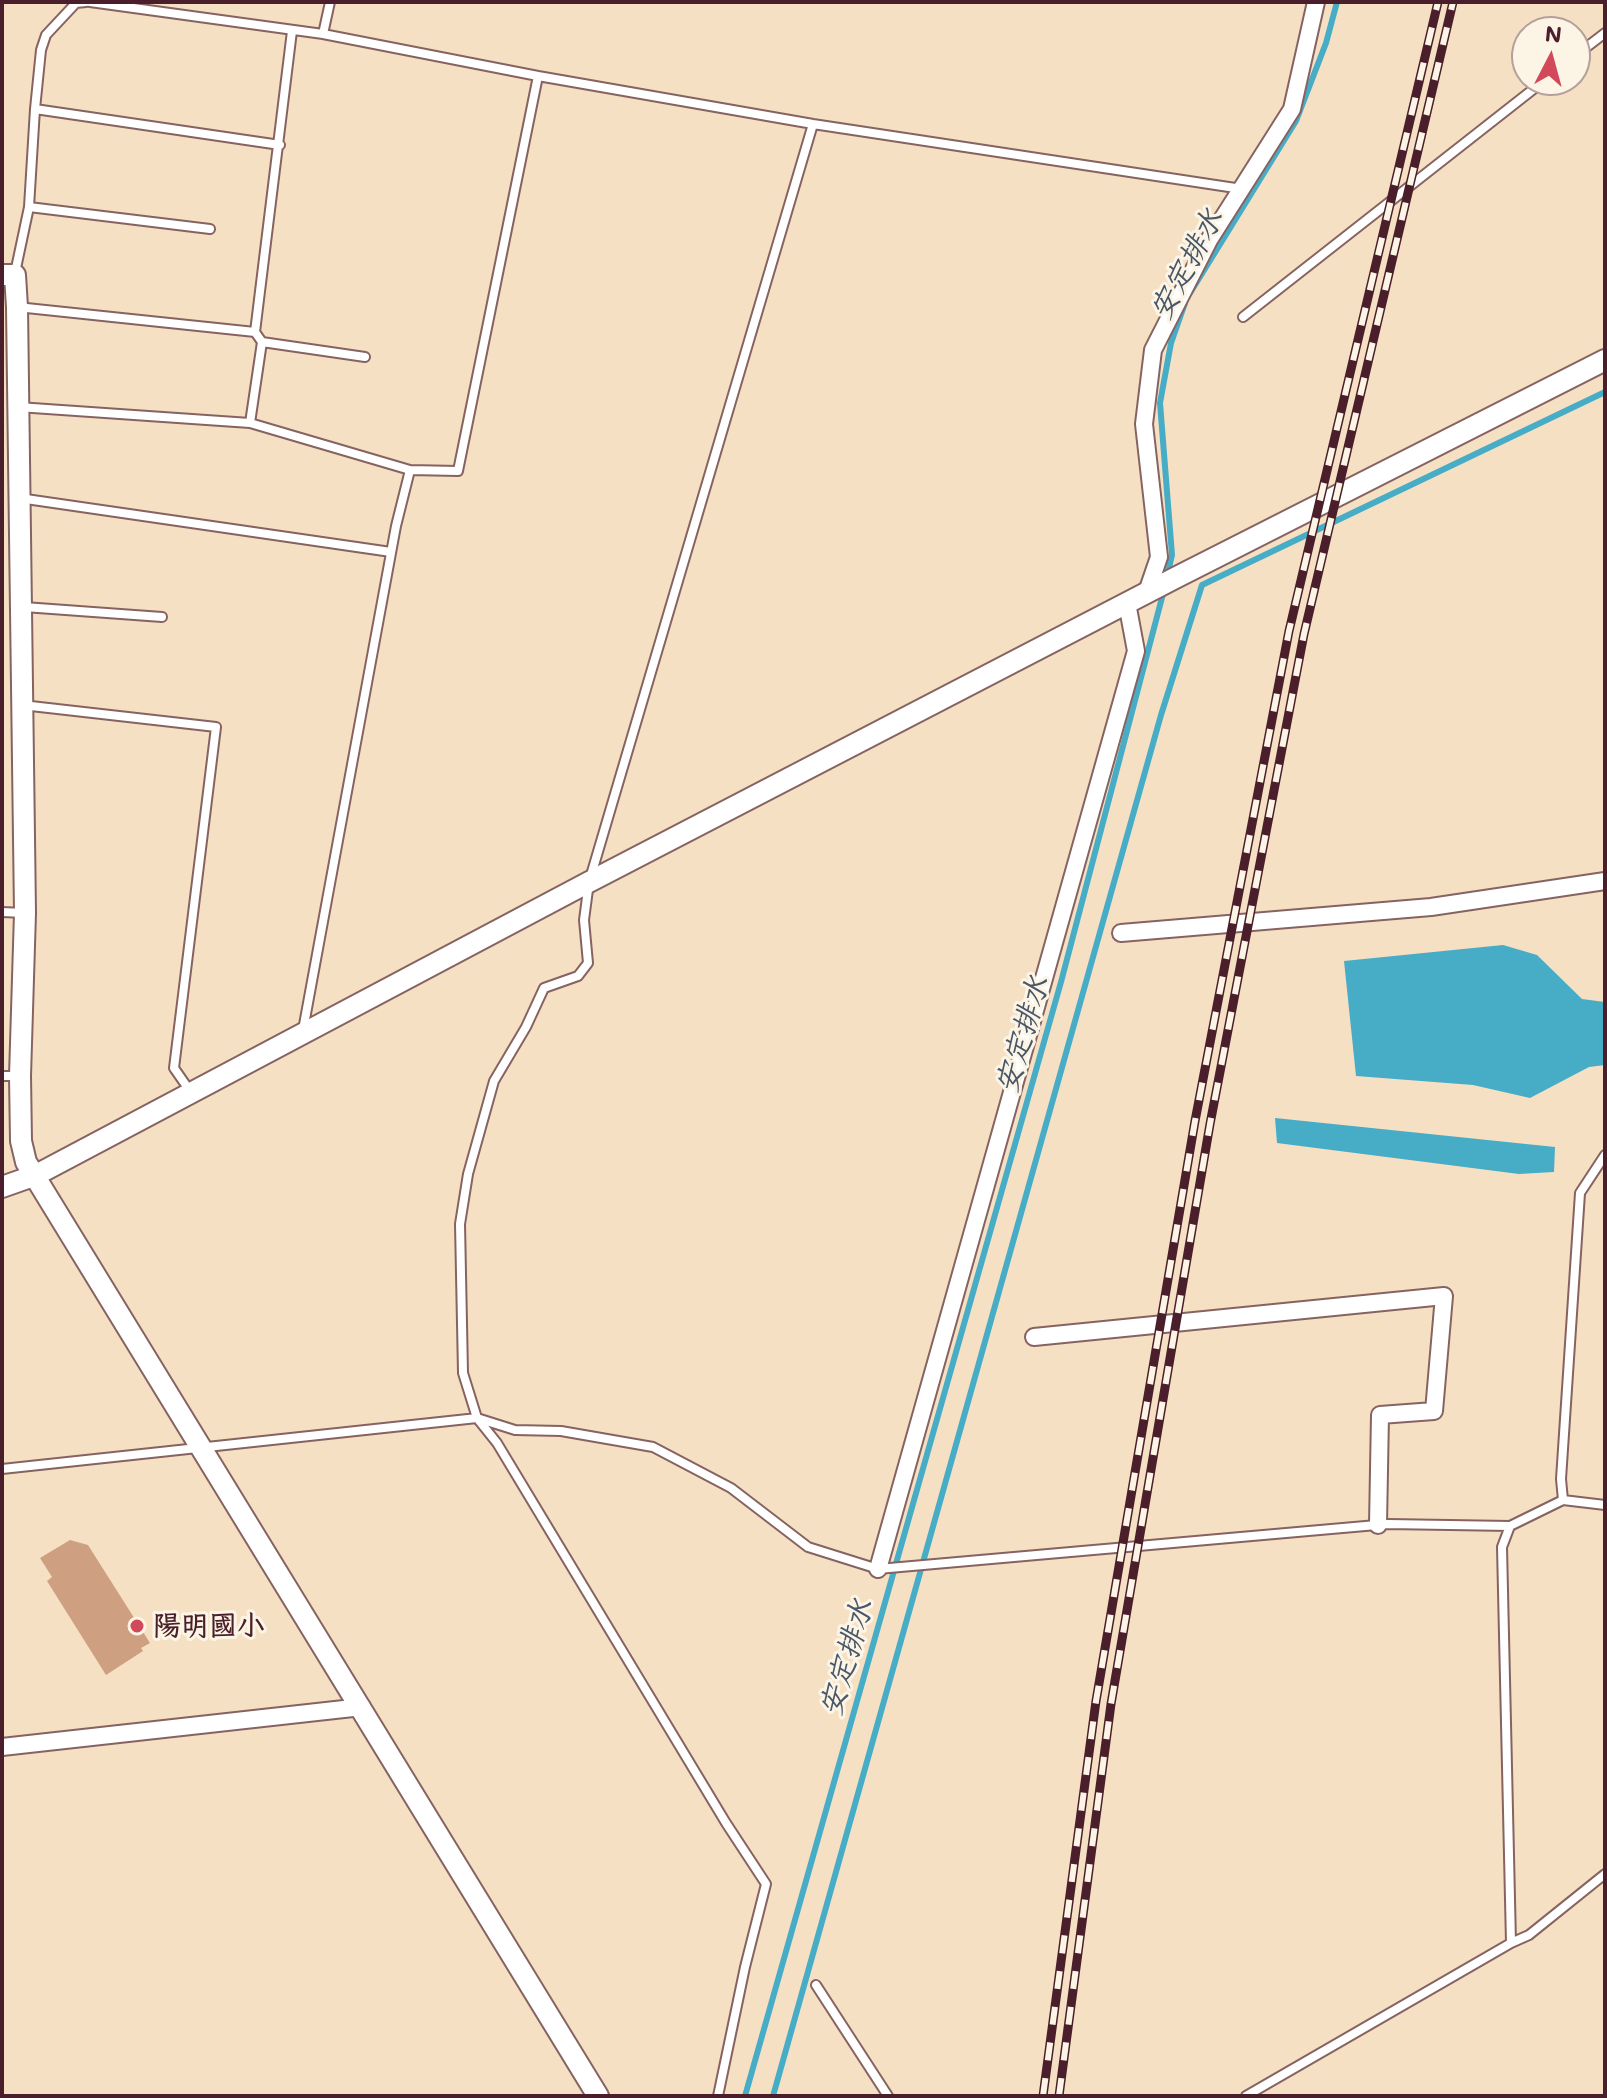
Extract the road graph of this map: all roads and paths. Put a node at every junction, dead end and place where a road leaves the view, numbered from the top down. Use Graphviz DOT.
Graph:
graph roads {
  1 [pos="88,2"];
  2 [pos="330,2"];
  3 [pos="1316,2"];
  4 [pos="292,31"];
  5 [pos="323,34"];
  6 [pos="538,76"];
  7 [pos="1525,96"];
  8 [pos="35,109"];
  9 [pos="813,124"];
  10 [pos="280,145"];
  11 [pos="1243,189"];
  12 [pos="29,207"];
  13 [pos="210,229"];
  14 [pos="8,275"];
  15 [pos="17,307"];
  16 [pos="1243,317"];
  17 [pos="255,332"];
  18 [pos="262,342"];
  19 [pos="365,357"];
  20 [pos="1605,360"];
  21 [pos="18,407"];
  22 [pos="250,423"];
  23 [pos="410,470"];
  24 [pos="19,498"];
  25 [pos="391,552"];
  26 [pos="1152,590"];
  27 [pos="1127,603"];
  28 [pos="20,607"];
  29 [pos="162,617"];
  30 [pos="21,705"];
  31 [pos="1605,881"];
  32 [pos="589,882"];
  33 [pos="2,912"];
  34 [pos="25,913"];
  35 [pos="1121,933"];
  36 [pos="302,1035"];
  37 [pos="11,1076"];
  38 [pos="192,1093"];
  39 [pos="1605,1155"];
  40 [pos="36,1175"];
  41 [pos="2,1187"];
  42 [pos="1034,1337"];
  43 [pos="477,1418"];
  44 [pos="204,1449"];
  45 [pos="2,1469"];
  46 [pos="1563,1500"];
  47 [pos="1603,1503"];
  48 [pos="1378,1525"];
  49 [pos="1510,1526"];
  50 [pos="883,1569"];
  51 [pos="362,1707"];
  52 [pos="2,1747"];
  53 [pos="1605,1874"];
  54 [pos="1511,1943"];
  55 [pos="816,1985"];
  56 [pos="598,2096"];
  57 [pos="718,2096"];
  58 [pos="888,2096"];
  59 [pos="1246,2096"];
  1 -- 4 [label="lane"];
  1 -- 8 [label="lane"];
  2 -- 5 [label="lane"];
  3 -- 11 [label="street"];
  4 -- 5 [label="lane"];
  4 -- 10 [label="lane"];
  5 -- 6 [label="lane"];
  6 -- 9 [label="lane"];
  6 -- 23 [label="lane"];
  7 -- 16 [label="lane"];
  8 -- 10 [label="lane"];
  8 -- 12 [label="lane"];
  9 -- 11 [label="lane"];
  9 -- 32 [label="lane"];
  10 -- 17 [label="lane"];
  11 -- 26 [label="street"];
  12 -- 13 [label="lane"];
  12 -- 14 [label="lane"];
  14 -- 15 [label="street"];
  15 -- 17 [label="lane"];
  15 -- 21 [label="street"];
  17 -- 18 [label="lane"];
  18 -- 19 [label="lane"];
  18 -- 22 [label="lane"];
  20 -- 26 [label="street"];
  21 -- 22 [label="lane"];
  21 -- 24 [label="street"];
  22 -- 23 [label="lane"];
  23 -- 25 [label="lane"];
  24 -- 25 [label="lane"];
  24 -- 28 [label="street"];
  25 -- 36 [label="lane"];
  26 -- 27 [label="street"];
  27 -- 32 [label="street"];
  27 -- 50 [label="street"];
  28 -- 29 [label="lane"];
  28 -- 30 [label="street"];
  30 -- 34 [label="street"];
  30 -- 38 [label="lane"];
  31 -- 35 [label="street"];
  32 -- 36 [label="street"];
  32 -- 43 [label="lane"];
  33 -- 34 [label="lane"];
  34 -- 37 [label="street"];
  36 -- 38 [label="street"];
  37 -- 40 [label="street"];
  38 -- 40 [label="street"];
  39 -- 46 [label="lane"];
  40 -- 41 [label="street"];
  40 -- 44 [label="street"];
  42 -- 48 [label="street"];
  43 -- 44 [label="lane"];
  43 -- 50 [label="lane"];
  43 -- 57 [label="lane"];
  44 -- 45 [label="lane"];
  44 -- 51 [label="street"];
  46 -- 47 [label="lane"];
  46 -- 49 [label="lane"];
  48 -- 49 [label="lane"];
  48 -- 50 [label="lane"];
  49 -- 54 [label="lane"];
  51 -- 52 [label="street"];
  51 -- 56 [label="street"];
  53 -- 54 [label="lane"];
  54 -- 59 [label="lane"];
  55 -- 58 [label="lane"];
}
